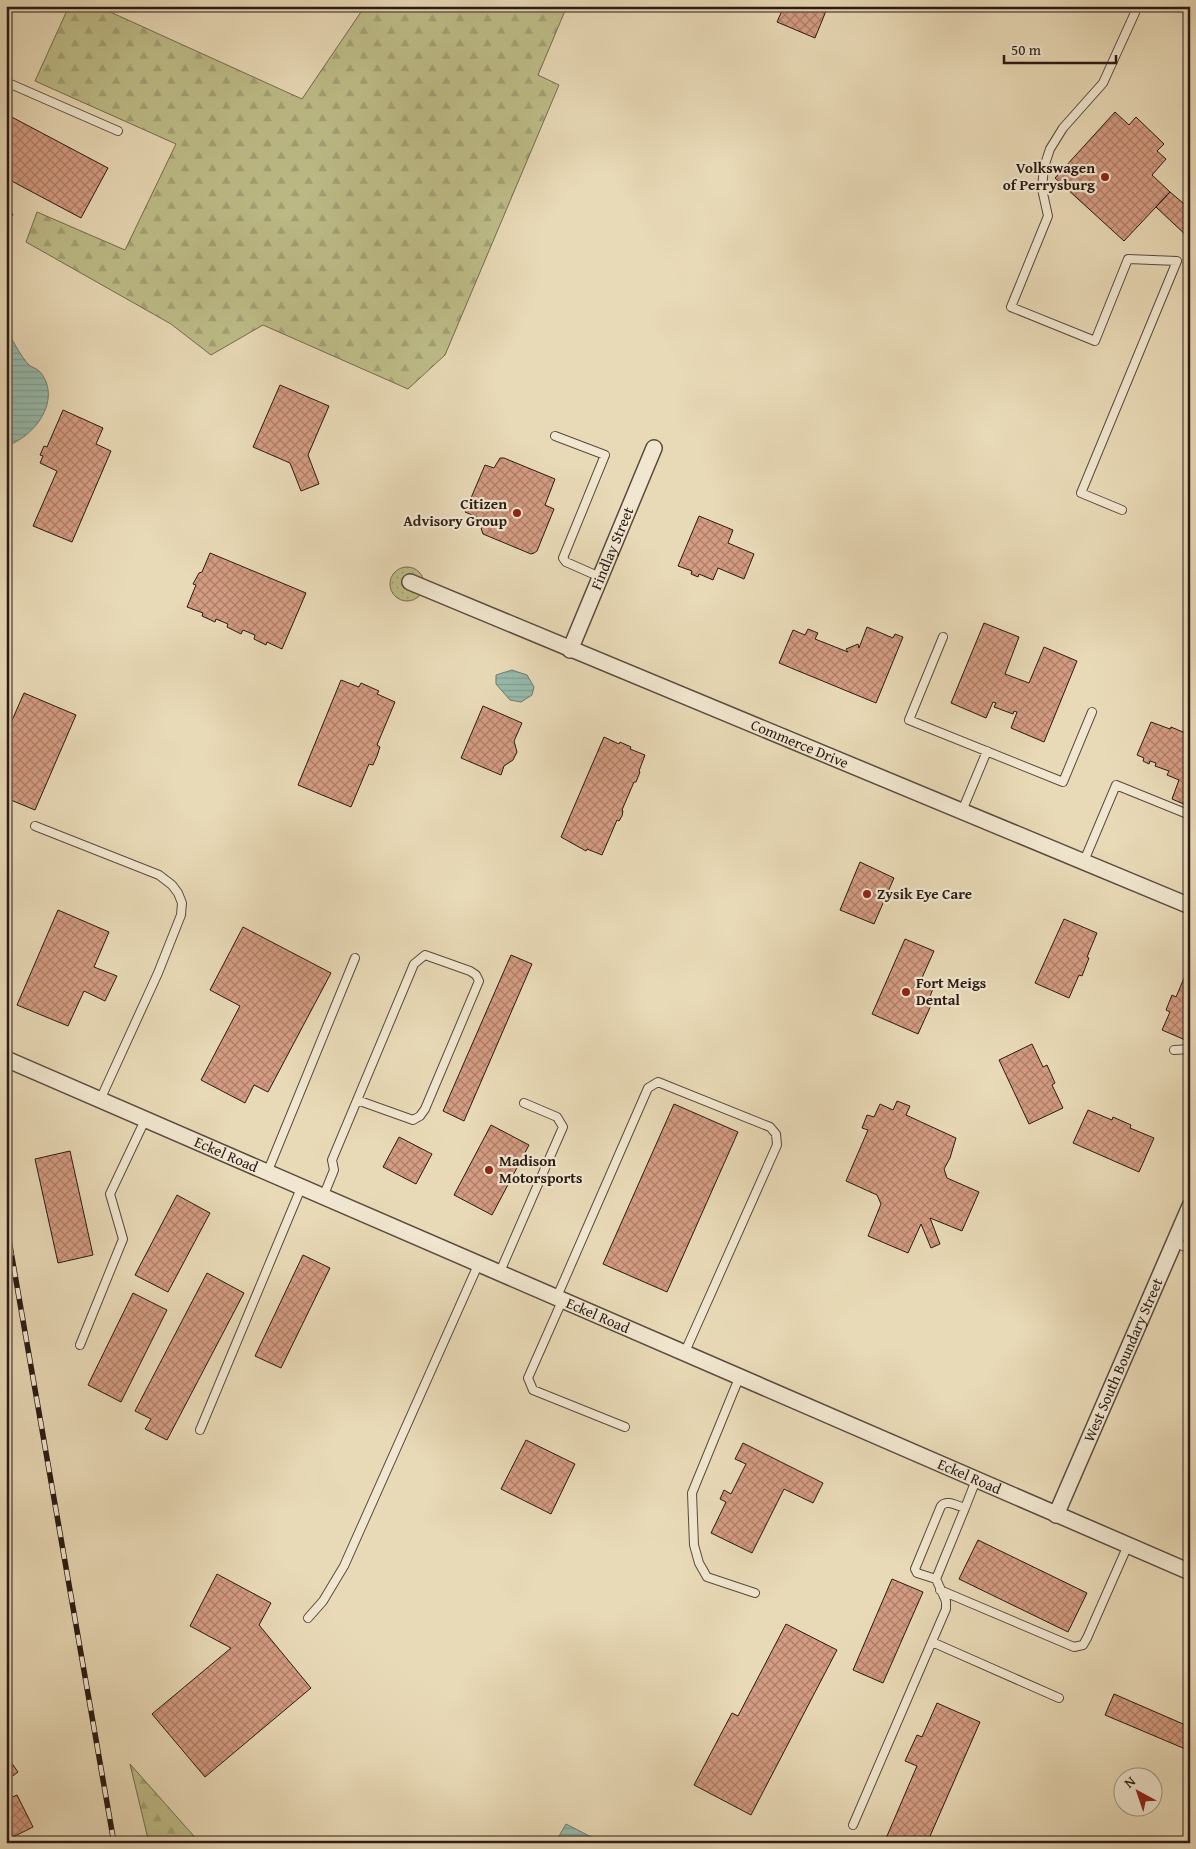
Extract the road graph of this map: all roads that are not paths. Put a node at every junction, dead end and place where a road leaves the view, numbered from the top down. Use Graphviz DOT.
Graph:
graph roads {
  1 [pos="1138,6"];
  2 [pos="6,82"];
  3 [pos="118,131"];
  4 [pos="555,436"];
  5 [pos="654,448"];
  6 [pos="1122,510"];
  7 [pos="600,576"];
  8 [pos="410,582"];
  9 [pos="943,637"];
  10 [pos="570,650"];
  11 [pos="1092,712"];
  12 [pos="986,751"];
  13 [pos="962,811"];
  14 [pos="1190,815"];
  15 [pos="35,826"];
  16 [pos="1084,861"];
  17 [pos="1190,906"];
  18 [pos="355,958"];
  19 [pos="1190,1049"];
  20 [pos="1174,1050"];
  21 [pos="6,1060"];
  22 [pos="100,1100"];
  23 [pos="357,1100"];
  24 [pos="524,1103"];
  25 [pos="145,1120"];
  26 [pos="267,1173"];
  27 [pos="301,1188"];
  28 [pos="323,1197"];
  29 [pos="1190,1206"];
  30 [pos="1174,1242"];
  31 [pos="1190,1249"];
  32 [pos="478,1265"];
  33 [pos="499,1274"];
  34 [pos="559,1300"];
  35 [pos="80,1345"];
  36 [pos="684,1354"];
  37 [pos="739,1378"];
  38 [pos="624,1428"];
  39 [pos="200,1430"];
  40 [pos="976,1480"];
  41 [pos="965,1508"];
  42 [pos="1056,1515"];
  43 [pos="1128,1545"];
  44 [pos="1190,1572"];
  45 [pos="936,1579"];
  46 [pos="940,1590"];
  47 [pos="755,1593"];
  48 [pos="308,1618"];
  49 [pos="932,1642"];
  50 [pos="1059,1698"];
  51 [pos="853,1825"];
  1 -- 6 [label="lane"];
  2 -- 3 [label="lane"];
  4 -- 7 [label="lane"];
  5 -- 7 [label="street, Findlay Street"];
  7 -- 10 [label="street, Findlay Street"];
  8 -- 10 [label="street, Commerce Drive"];
  9 -- 12 [label="lane"];
  10 -- 13 [label="street, Commerce Drive"];
  11 -- 12 [label="lane"];
  12 -- 13 [label="lane"];
  13 -- 16 [label="street, Commerce Drive"];
  14 -- 16 [label="lane"];
  15 -- 22 [label="lane"];
  16 -- 17 [label="street, Commerce Drive"];
  18 -- 26 [label="lane"];
  19 -- 20 [label="lane"];
  21 -- 22 [label="street, Eckel Road"];
  22 -- 25 [label="street, Eckel Road"];
  23 -- 23 [label="lane"];
  23 -- 28 [label="lane"];
  24 -- 33 [label="lane"];
  25 -- 26 [label="street, Eckel Road"];
  25 -- 35 [label="lane"];
  26 -- 27 [label="street, Eckel Road"];
  27 -- 28 [label="street, Eckel Road"];
  27 -- 39 [label="lane"];
  28 -- 32 [label="street, Eckel Road"];
  29 -- 30 [label="street, West South Boundary Street"];
  30 -- 31 [label="lane"];
  30 -- 42 [label="street, West South Boundary Street"];
  32 -- 33 [label="street, Eckel Road"];
  32 -- 48 [label="lane"];
  33 -- 34 [label="street, Eckel Road"];
  34 -- 36 [label="street, Eckel Road"];
  34 -- 36 [label="lane"];
  34 -- 38 [label="lane"];
  36 -- 37 [label="street, Eckel Road"];
  37 -- 40 [label="street, Eckel Road"];
  37 -- 47 [label="lane"];
  40 -- 41 [label="lane"];
  40 -- 42 [label="street, Eckel Road"];
  41 -- 45 [label="lane"];
  41 -- 45 [label="lane"];
  42 -- 43 [label="street, Eckel Road"];
  43 -- 44 [label="street, Eckel Road"];
  43 -- 46 [label="lane"];
  45 -- 46 [label="lane"];
  46 -- 49 [label="lane"];
  49 -- 50 [label="lane"];
  49 -- 51 [label="lane"];
}
